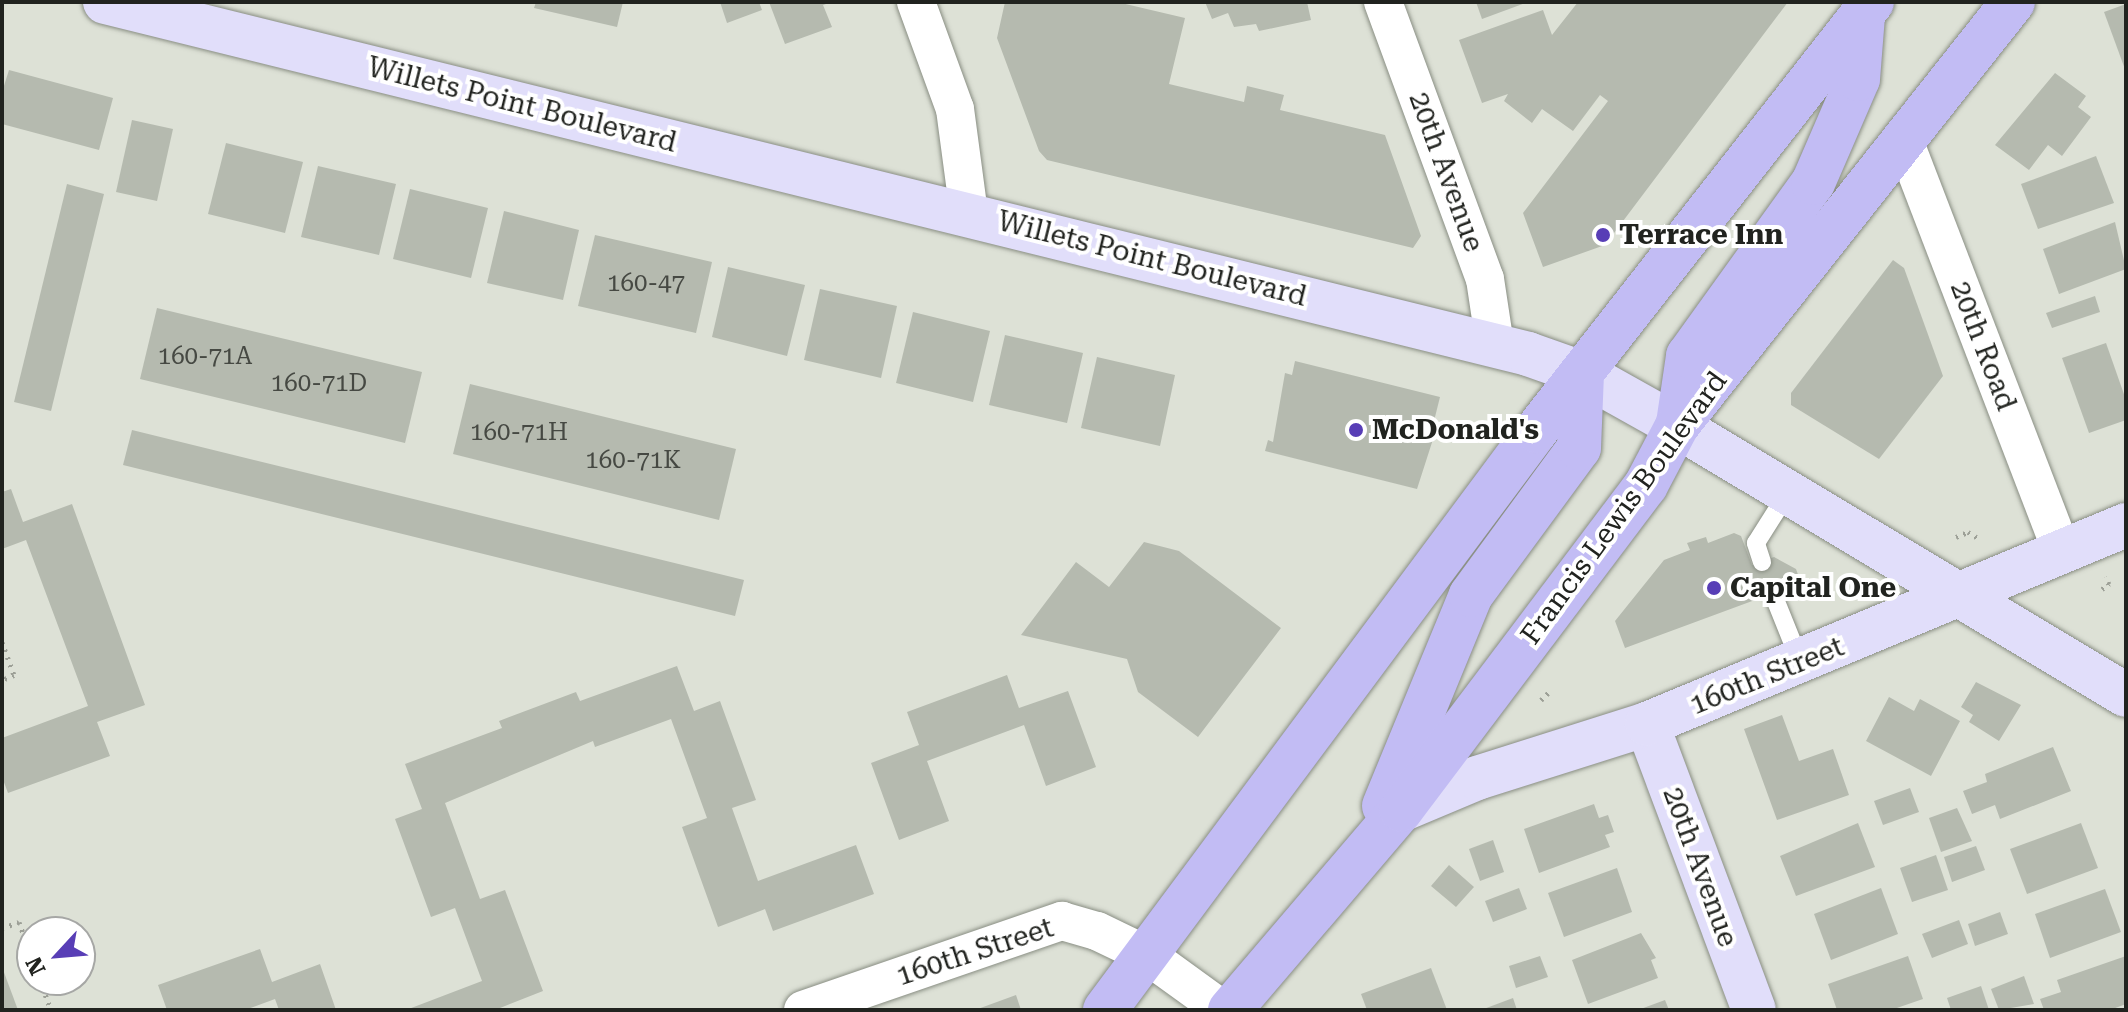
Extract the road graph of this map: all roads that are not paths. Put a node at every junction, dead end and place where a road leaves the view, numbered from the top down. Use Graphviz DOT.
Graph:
graph roads {
  1 [pos="105,2"];
  2 [pos="916,2"];
  3 [pos="1383,2"];
  4 [pos="2013,2"];
  5 [pos="1864,6"];
  6 [pos="1905,143"];
  7 [pos="969,214"];
  8 [pos="1495,345"];
  9 [pos="1582,373"];
  10 [pos="1677,426"];
  11 [pos="1787,494"];
  12 [pos="2126,525"];
  13 [pos="2061,549"];
  14 [pos="1762,562"];
  15 [pos="1773,594"];
  16 [pos="1956,594"];
  17 [pos="1801,664"];
  18 [pos="2126,695"];
  19 [pos="1647,724"];
  20 [pos="1401,810"];
  21 [pos="1367,845"];
  22 [pos="1147,955"];
  23 [pos="811,1009"];
  24 [pos="1105,1010"];
  25 [pos="1148,1010"];
  26 [pos="1223,1010"];
  27 [pos="1230,1010"];
  28 [pos="1754,1010"];
  1 -- 7 [label="street, Willets Point Boulevard"];
  2 -- 7 [label="street"];
  3 -- 8 [label="street, 20th Avenue"];
  4 -- 6 [label="main road, Francis Lewis Boulevard"];
  5 -- 9 [label="main road"];
  5 -- 10 [label="main road"];
  6 -- 10 [label="main road, Francis Lewis Boulevard"];
  6 -- 13 [label="street, 20th Road"];
  7 -- 8 [label="street, Willets Point Boulevard"];
  8 -- 9 [label="street, Willets Point Boulevard"];
  9 -- 10 [label="street, Willets Point Boulevard"];
  9 -- 21 [label="main road"];
  9 -- 22 [label="main road"];
  10 -- 11 [label="street, Willets Point Boulevard"];
  10 -- 20 [label="main road, Francis Lewis Boulevard"];
  11 -- 14 [label="lane"];
  11 -- 16 [label="street, Willets Point Boulevard"];
  12 -- 13 [label="street, 160th Street"];
  13 -- 16 [label="street, 160th Street"];
  15 -- 17 [label="lane"];
  16 -- 17 [label="street, 160th Street"];
  16 -- 18 [label="street, Willets Point Boulevard"];
  17 -- 19 [label="street, 160th Street"];
  19 -- 20 [label="street, 160th Street"];
  19 -- 28 [label="street, 20th Avenue"];
  20 -- 21 [label="main road, Francis Lewis Boulevard"];
  21 -- 27 [label="main road, Francis Lewis Boulevard"];
  22 -- 23 [label="street, 160th Street"];
  22 -- 24 [label="main road"];
  22 -- 25 [label="main road"];
  22 -- 26 [label="street, 160th Street"];
}
